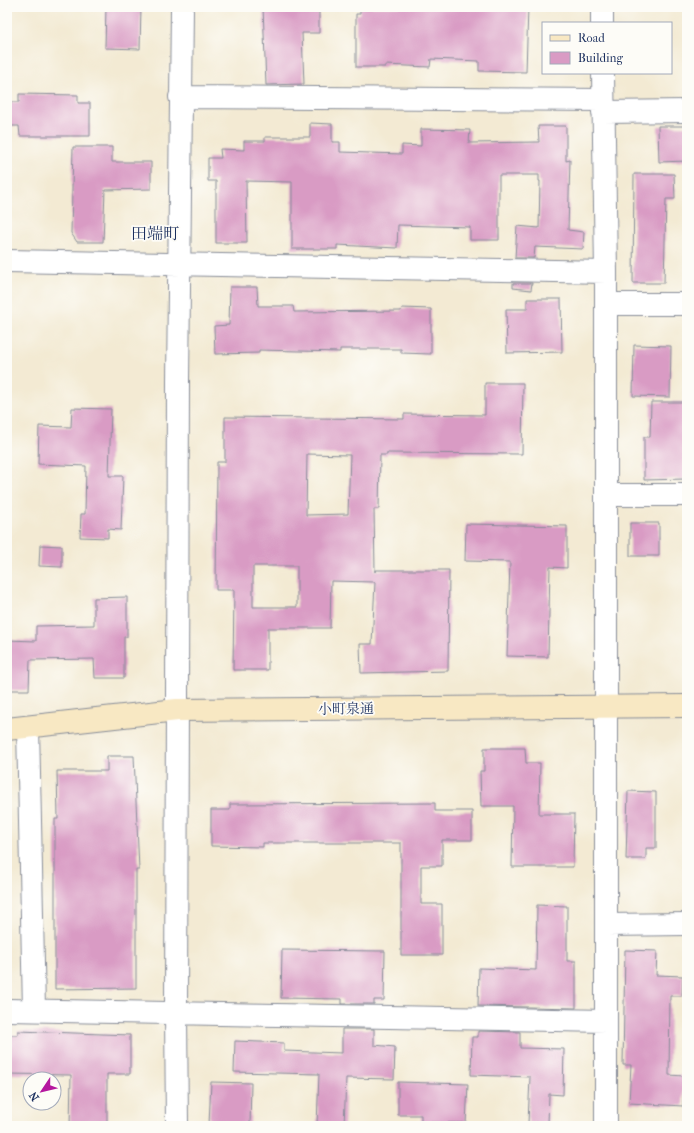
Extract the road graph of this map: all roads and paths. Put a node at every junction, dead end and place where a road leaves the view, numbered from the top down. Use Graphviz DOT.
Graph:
graph roads {
  1 [pos="182,7"];
  2 [pos="602,7"];
  3 [pos="602,22"];
  4 [pos="602,74"];
  5 [pos="180,98"];
  6 [pos="603,106"];
  7 [pos="687,111"];
  8 [pos="7,261"];
  9 [pos="179,264"];
  10 [pos="606,272"];
  11 [pos="606,304"];
  12 [pos="687,304"];
  13 [pos="606,495"];
  14 [pos="687,495"];
  15 [pos="605,706"];
  16 [pos="687,706"];
  17 [pos="177,710"];
  18 [pos="28,727"];
  19 [pos="7,729"];
  20 [pos="687,924"];
  21 [pos="606,925"];
  22 [pos="7,1010"];
  23 [pos="34,1010"];
  24 [pos="176,1012"];
  25 [pos="606,1021"];
  26 [pos="177,1126"];
  27 [pos="606,1126"];
  1 -- 5 [label="street"];
  2 -- 3 [label="street"];
  4 -- 6 [label="street"];
  5 -- 6 [label="street"];
  5 -- 9 [label="street"];
  6 -- 7 [label="street"];
  6 -- 10 [label="street"];
  8 -- 9 [label="street"];
  9 -- 10 [label="street"];
  9 -- 17 [label="street"];
  10 -- 11 [label="street"];
  11 -- 12 [label="street"];
  11 -- 13 [label="street"];
  13 -- 14 [label="street"];
  13 -- 15 [label="street"];
  15 -- 16 [label="street, 小町泉通"];
  15 -- 17 [label="street, 小町泉通"];
  15 -- 21 [label="street"];
  17 -- 18 [label="street, 小町泉通"];
  17 -- 24 [label="street"];
  18 -- 19 [label="street, 小町泉通"];
  18 -- 23 [label="street"];
  20 -- 21 [label="street"];
  21 -- 25 [label="street"];
  22 -- 23 [label="street"];
  23 -- 24 [label="street"];
  24 -- 25 [label="street"];
  24 -- 26 [label="street"];
  25 -- 27 [label="street"];
}
